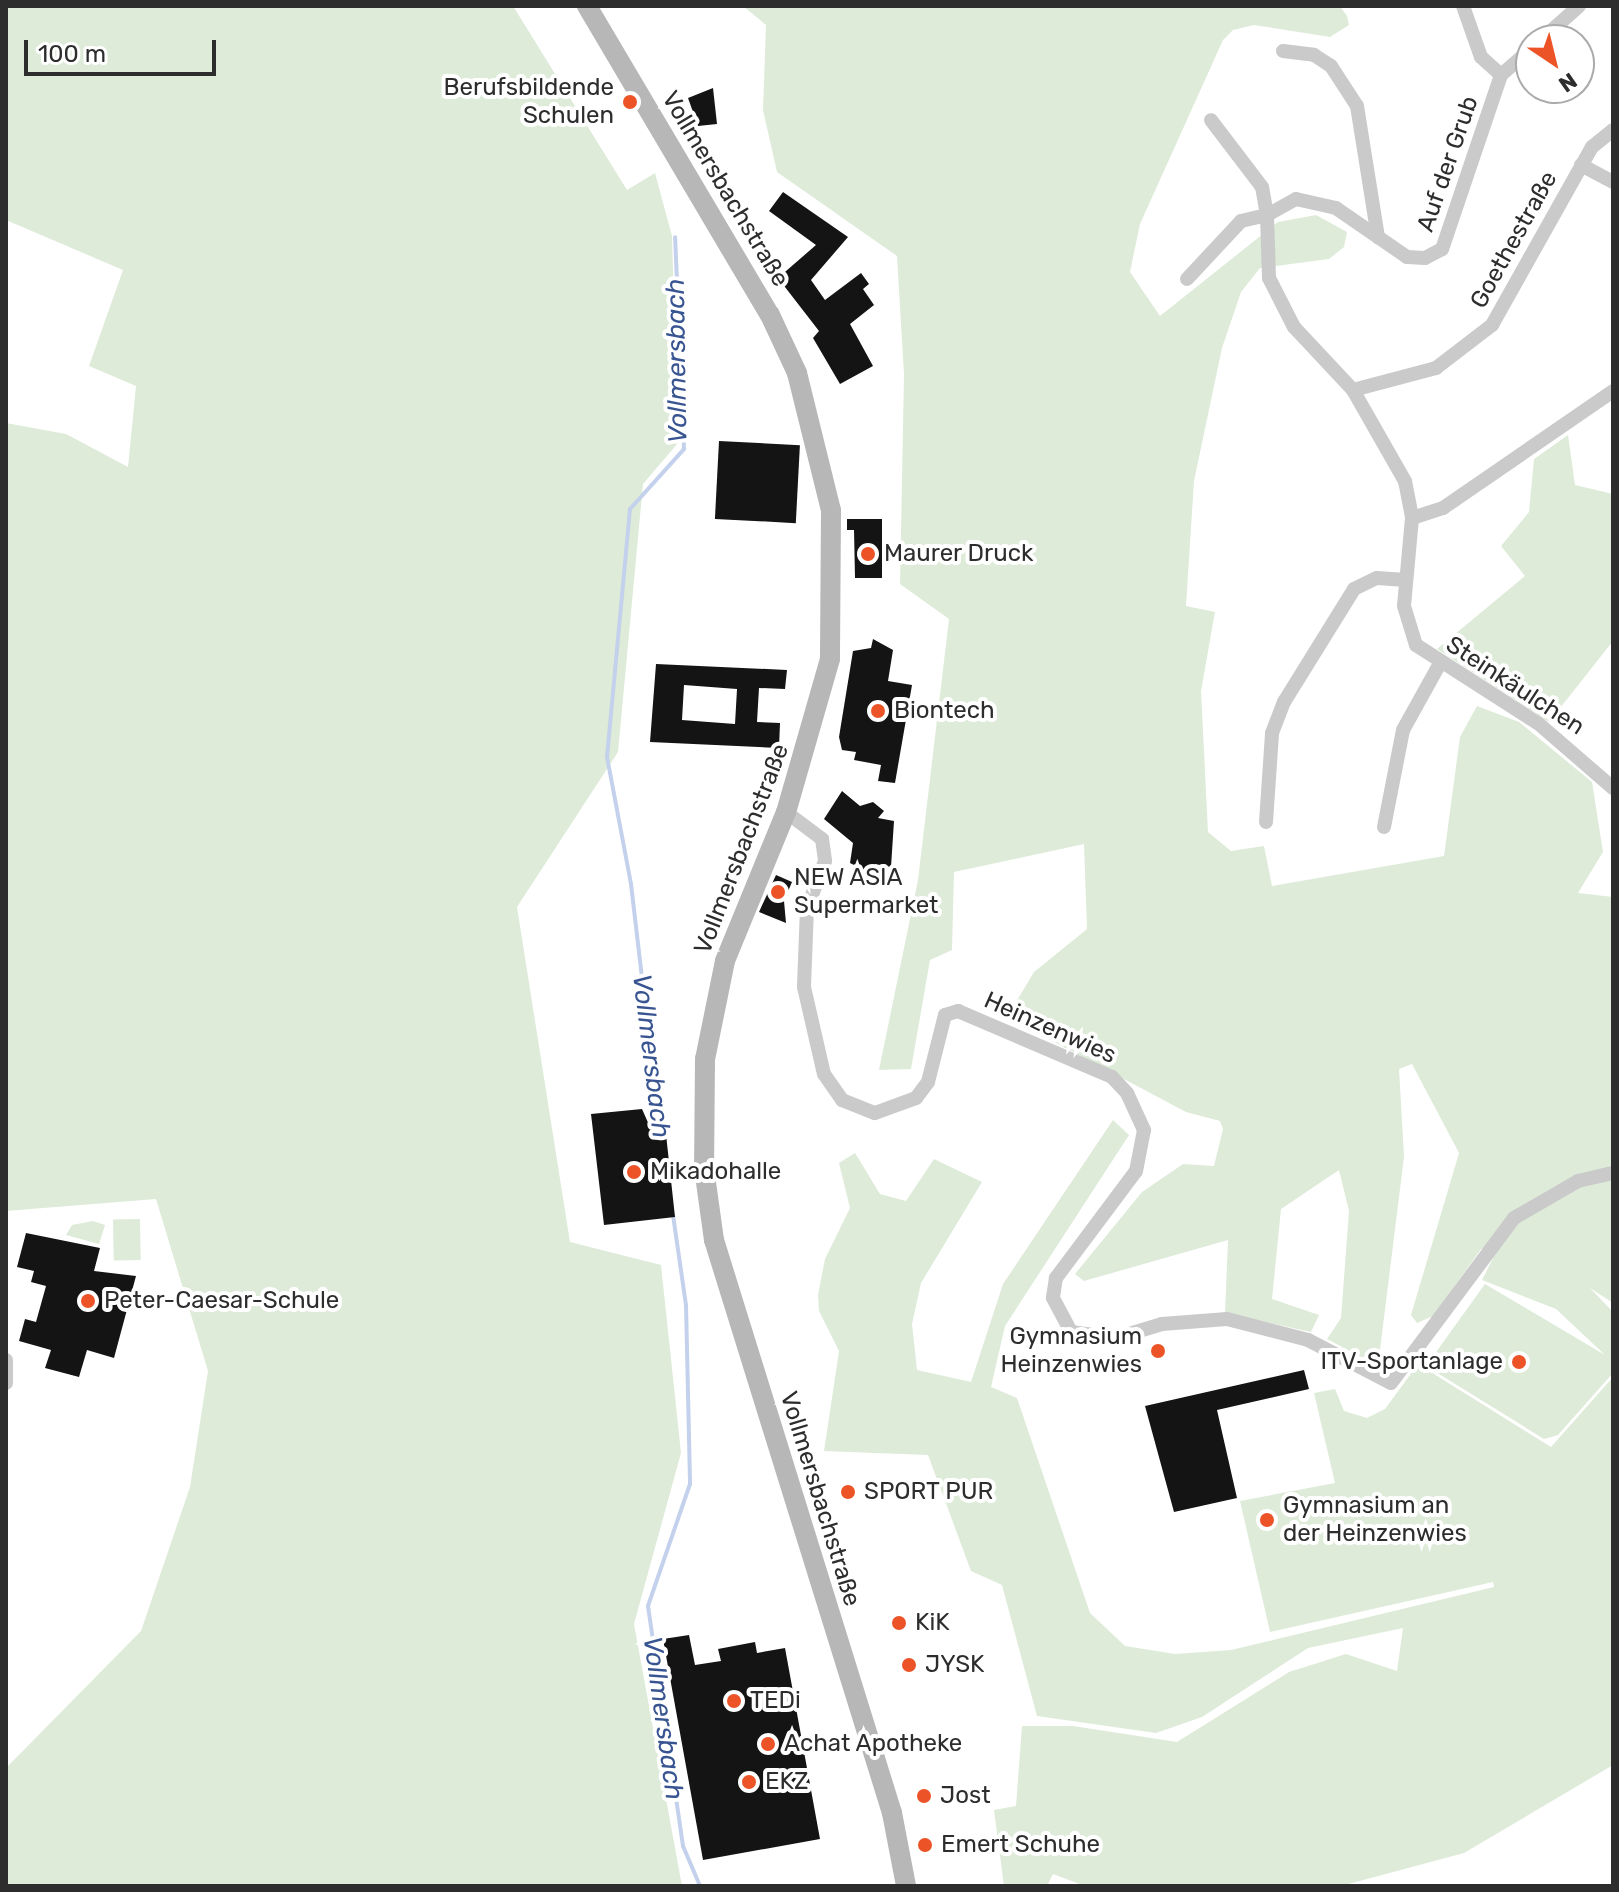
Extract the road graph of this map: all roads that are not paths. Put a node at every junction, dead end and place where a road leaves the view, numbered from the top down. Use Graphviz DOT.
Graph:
graph roads {
  1 [pos="587,6"];
  2 [pos="1463,6"];
  3 [pos="1579,6"];
  4 [pos="1559,24"];
  5 [pos="1283,51"];
  6 [pos="1515,63"];
  7 [pos="1501,75"];
  8 [pos="1211,120"];
  9 [pos="1613,130"];
  10 [pos="1581,165"];
  11 [pos="1613,182"];
  12 [pos="1267,215"];
  13 [pos="1378,237"];
  14 [pos="1187,279"];
  15 [pos="1353,390"];
  16 [pos="1613,391"];
  17 [pos="1412,518"];
  18 [pos="1406,580"];
  19 [pos="1439,665"];
  20 [pos="1613,788"];
  21 [pos="786,812"];
  22 [pos="1266,822"];
  23 [pos="1384,827"];
  24 [pos="1613,1173"];
  25 [pos="6,1360"];
  26 [pos="6,1383"];
  27 [pos="906,1886"];
  1 -- 21 [label="main road, Vollmersbachstraße"];
  2 -- 7 [label="street"];
  3 -- 4 [label="street"];
  5 -- 13 [label="street"];
  6 -- 7 [label="street"];
  7 -- 13 [label="street, Auf der Grub"];
  8 -- 12 [label="street"];
  9 -- 10 [label="street, Goethestraße"];
  10 -- 11 [label="street"];
  10 -- 15 [label="street, Goethestraße"];
  12 -- 13 [label="street, Auf der Grub"];
  12 -- 14 [label="street"];
  12 -- 15 [label="street"];
  15 -- 17 [label="street, Steinkäulchen"];
  16 -- 17 [label="street"];
  17 -- 18 [label="street, Steinkäulchen"];
  18 -- 19 [label="street, Steinkäulchen"];
  18 -- 22 [label="street"];
  19 -- 20 [label="street, Steinkäulchen"];
  19 -- 23 [label="street"];
  21 -- 24 [label="street, Heinzenwies"];
  21 -- 27 [label="main road, Vollmersbachstraße"];
  25 -- 26 [label="street"];
}
